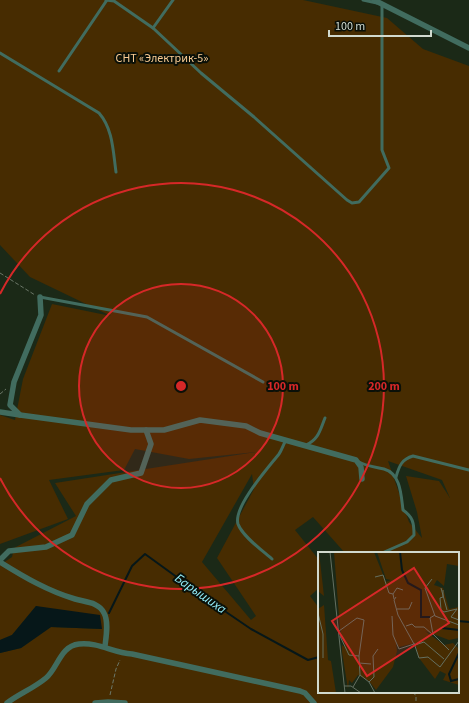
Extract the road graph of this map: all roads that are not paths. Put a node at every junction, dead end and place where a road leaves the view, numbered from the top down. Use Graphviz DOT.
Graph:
graph roads {
  1 [pos="107,0"];
  2 [pos="173,0"];
  3 [pos="363,0"];
  4 [pos="374,0"];
  5 [pos="382,4"];
  6 [pos="153,28"];
  7 [pos="469,48"];
  8 [pos="0,53"];
  9 [pos="59,71"];
  10 [pos="116,172"];
  11 [pos="40,298"];
  12 [pos="262,382"];
  13 [pos="10,405"];
  14 [pos="1,412"];
  15 [pos="20,415"];
  16 [pos="325,418"];
  17 [pos="146,430"];
  18 [pos="286,440"];
  19 [pos="306,445"];
  20 [pos="356,460"];
  21 [pos="469,470"];
  22 [pos="396,477"];
  23 [pos="362,479"];
  24 [pos="384,552"];
  25 [pos="272,559"];
  26 [pos="0,561"];
  27 [pos="105,646"];
  28 [pos="7,703"];
  29 [pos="95,703"];
  30 [pos="125,703"];
  31 [pos="314,703"];
  1 -- 6 [label="lane"];
  1 -- 9 [label="lane"];
  2 -- 6 [label="lane"];
  3 -- 5 [label="lane"];
  4 -- 5 [label="street"];
  5 -- 6 [label="lane"];
  5 -- 7 [label="street"];
  8 -- 10 [label="lane"];
  11 -- 12 [label="lane"];
  11 -- 13 [label="street"];
  13 -- 14 [label="street"];
  13 -- 15 [label="street"];
  14 -- 15 [label="street"];
  15 -- 17 [label="street"];
  16 -- 19 [label="lane"];
  17 -- 18 [label="street"];
  17 -- 26 [label="street"];
  18 -- 19 [label="street"];
  18 -- 25 [label="lane"];
  19 -- 20 [label="street"];
  20 -- 22 [label="lane"];
  20 -- 23 [label="street"];
  21 -- 22 [label="lane"];
  22 -- 24 [label="lane"];
  26 -- 27 [label="street"];
  27 -- 28 [label="street"];
  27 -- 31 [label="street"];
  29 -- 30 [label="street"];
}
